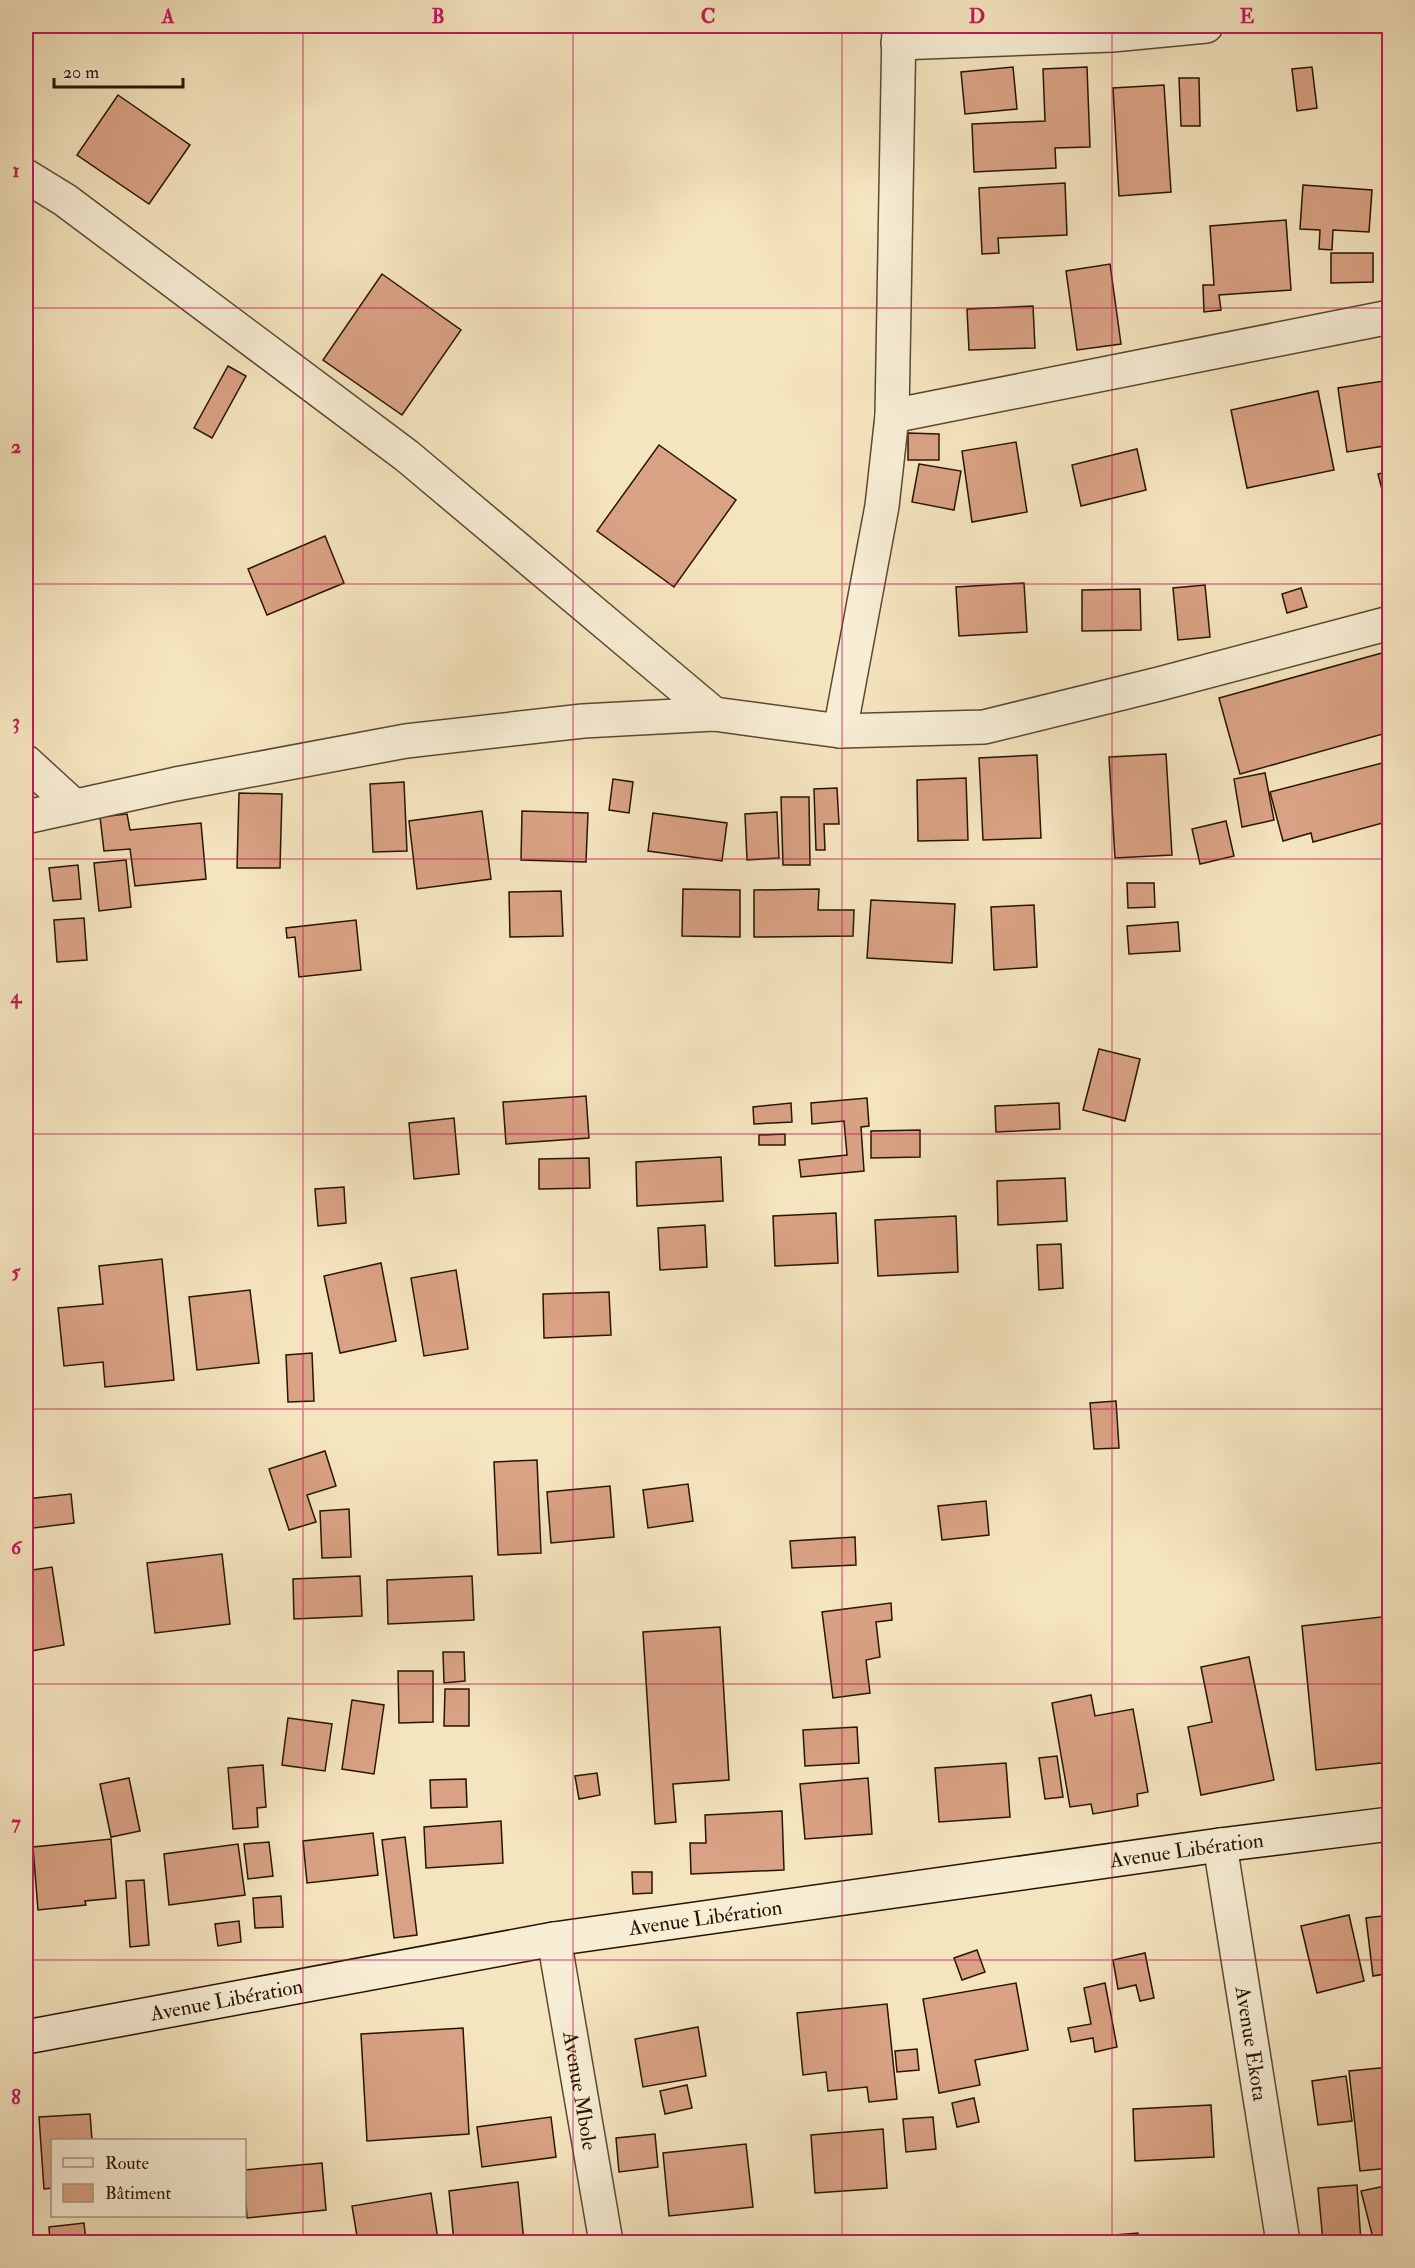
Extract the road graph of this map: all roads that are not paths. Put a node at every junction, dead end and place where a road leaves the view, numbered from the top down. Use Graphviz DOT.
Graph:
graph roads {
  1 [pos="1206,26"];
  2 [pos="899,34"];
  3 [pos="26,176"];
  4 [pos="1389,317"];
  5 [pos="892,416"];
  6 [pos="1389,623"];
  7 [pos="714,714"];
  8 [pos="840,731"];
  9 [pos="26,762"];
  10 [pos="74,806"];
  11 [pos="26,817"];
  12 [pos="1389,1824"];
  13 [pos="1220,1845"];
  14 [pos="554,1940"];
  15 [pos="26,2037"];
  16 [pos="606,2242"];
  17 [pos="1283,2242"];
  1 -- 2 [label="street"];
  2 -- 5 [label="street"];
  3 -- 7 [label="street"];
  4 -- 5 [label="street"];
  5 -- 8 [label="street"];
  6 -- 8 [label="street"];
  7 -- 8 [label="street"];
  7 -- 10 [label="street"];
  9 -- 10 [label="street"];
  10 -- 11 [label="street"];
  12 -- 13 [label="street, Avenue Libération"];
  13 -- 14 [label="street, Avenue Libération"];
  13 -- 17 [label="street, Avenue Ekota"];
  14 -- 15 [label="street, Avenue Libération"];
  14 -- 16 [label="street, Avenue Mbole"];
}
